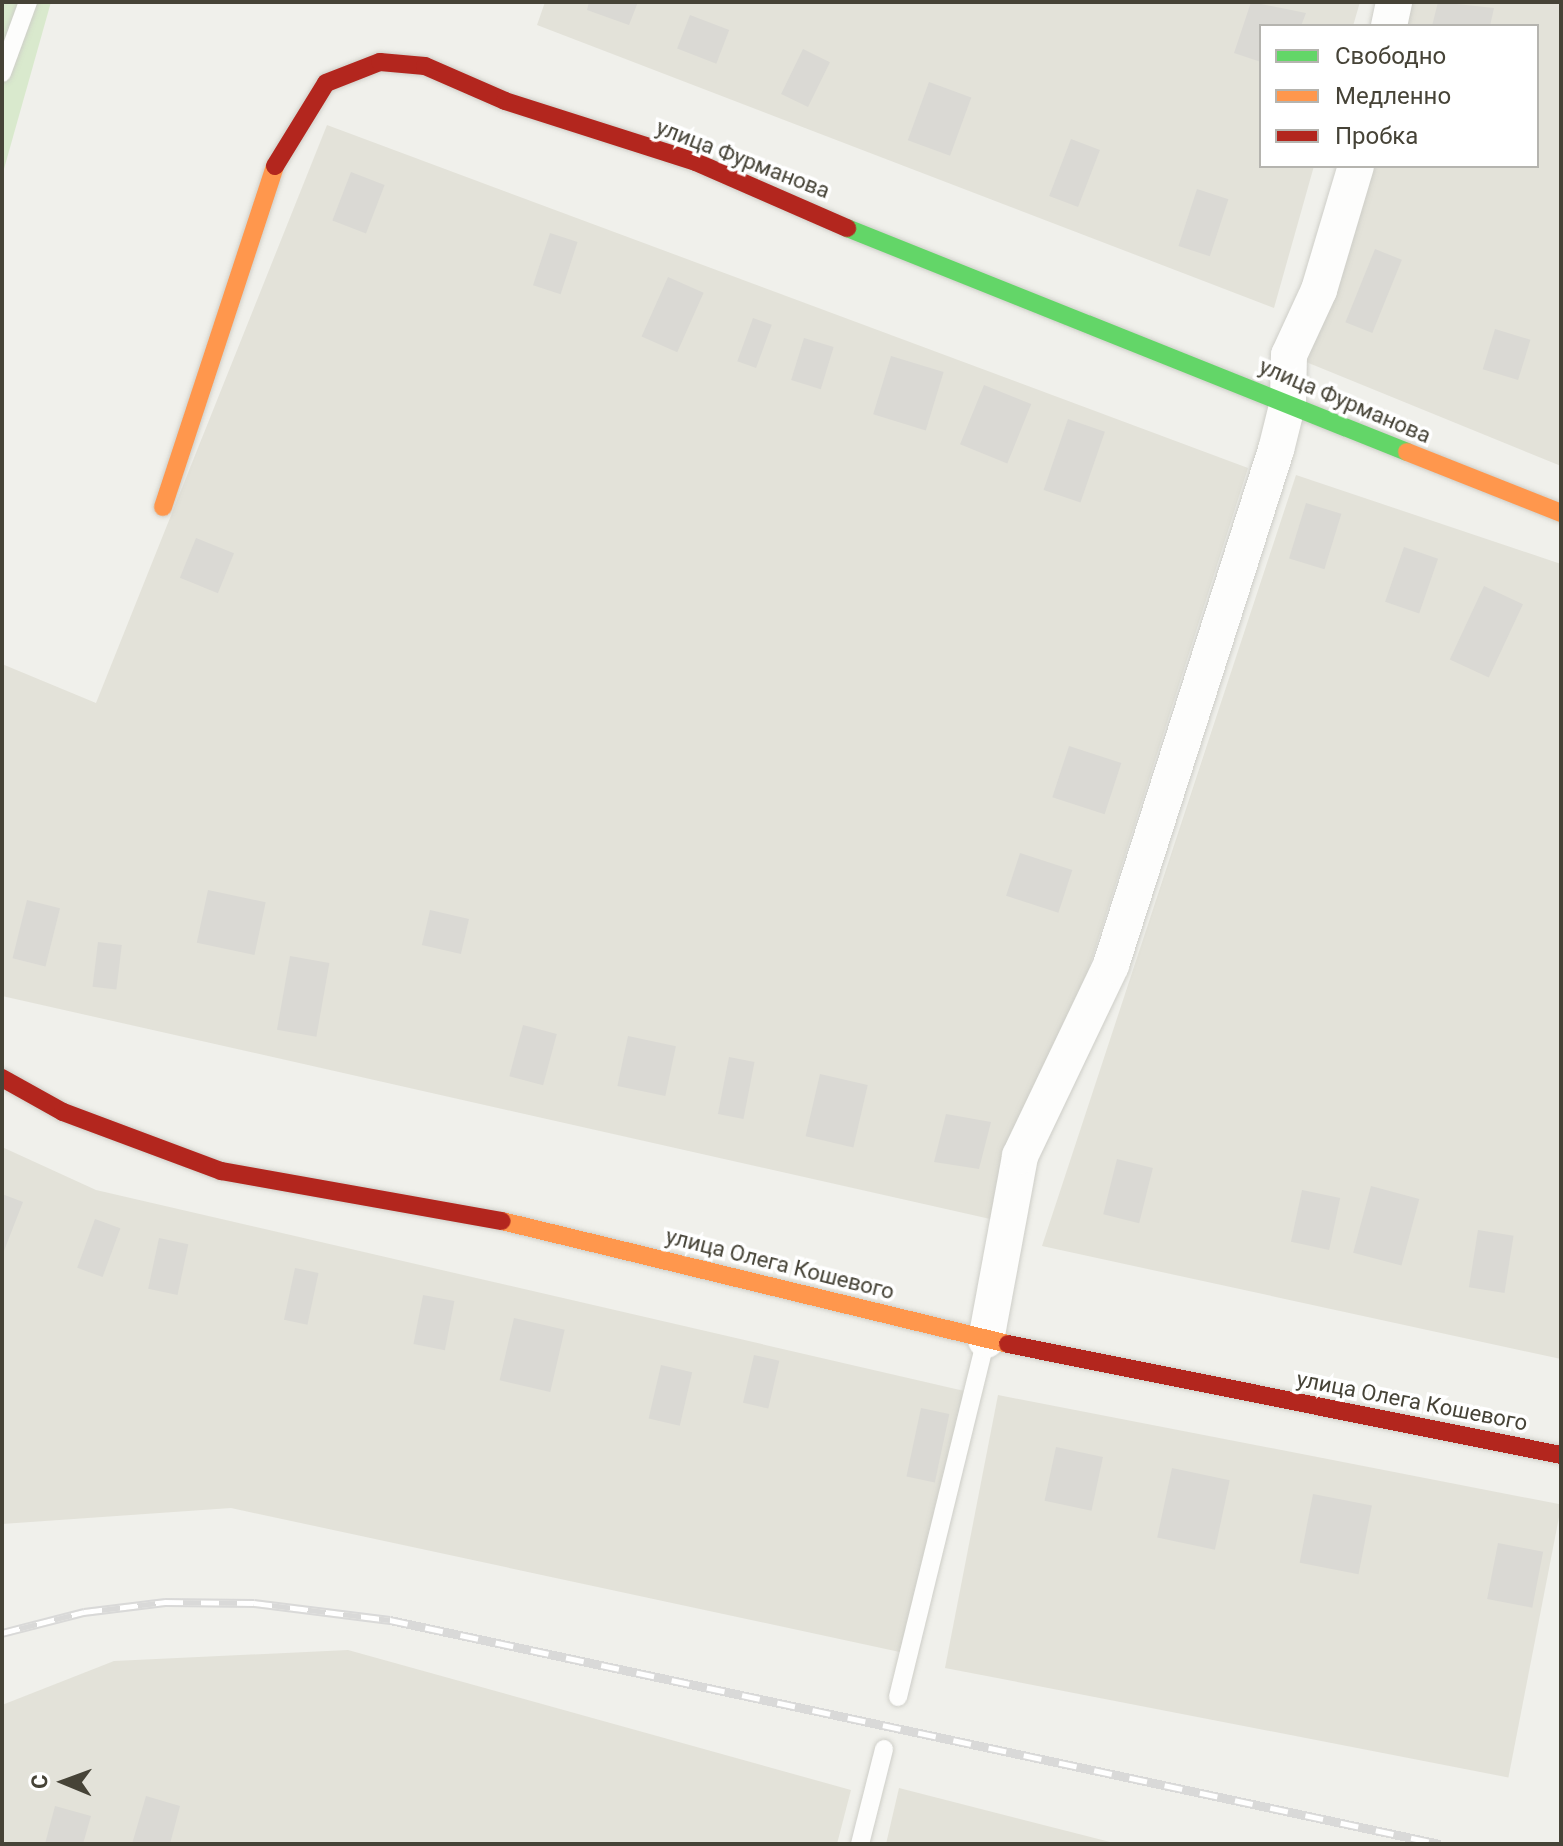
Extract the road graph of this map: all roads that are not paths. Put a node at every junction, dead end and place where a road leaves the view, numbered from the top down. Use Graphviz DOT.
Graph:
graph roads {
  1 [pos="28,2"];
  2 [pos="1394,2"];
  3 [pos="1389,24"];
  4 [pos="2,73"];
  5 [pos="1355,168"];
  6 [pos="1288,402"];
  7 [pos="163,507"];
  8 [pos="1561,513"];
  9 [pos="2,1078"];
  10 [pos="986,1340"];
  11 [pos="1561,1455"];
  12 [pos="898,1697"];
  13 [pos="884,1749"];
  14 [pos="860,1844"];
  1 -- 4 [label="lane"];
  2 -- 3 [label="street"];
  5 -- 6 [label="street"];
  6 -- 7 [label="street, улица Фурманова"];
  6 -- 8 [label="street, улица Фурманова"];
  6 -- 10 [label="street"];
  9 -- 10 [label="street, улица Олега Кошевого"];
  10 -- 11 [label="street, улица Олега Кошевого"];
  10 -- 12 [label="lane"];
  13 -- 14 [label="lane"];
}
